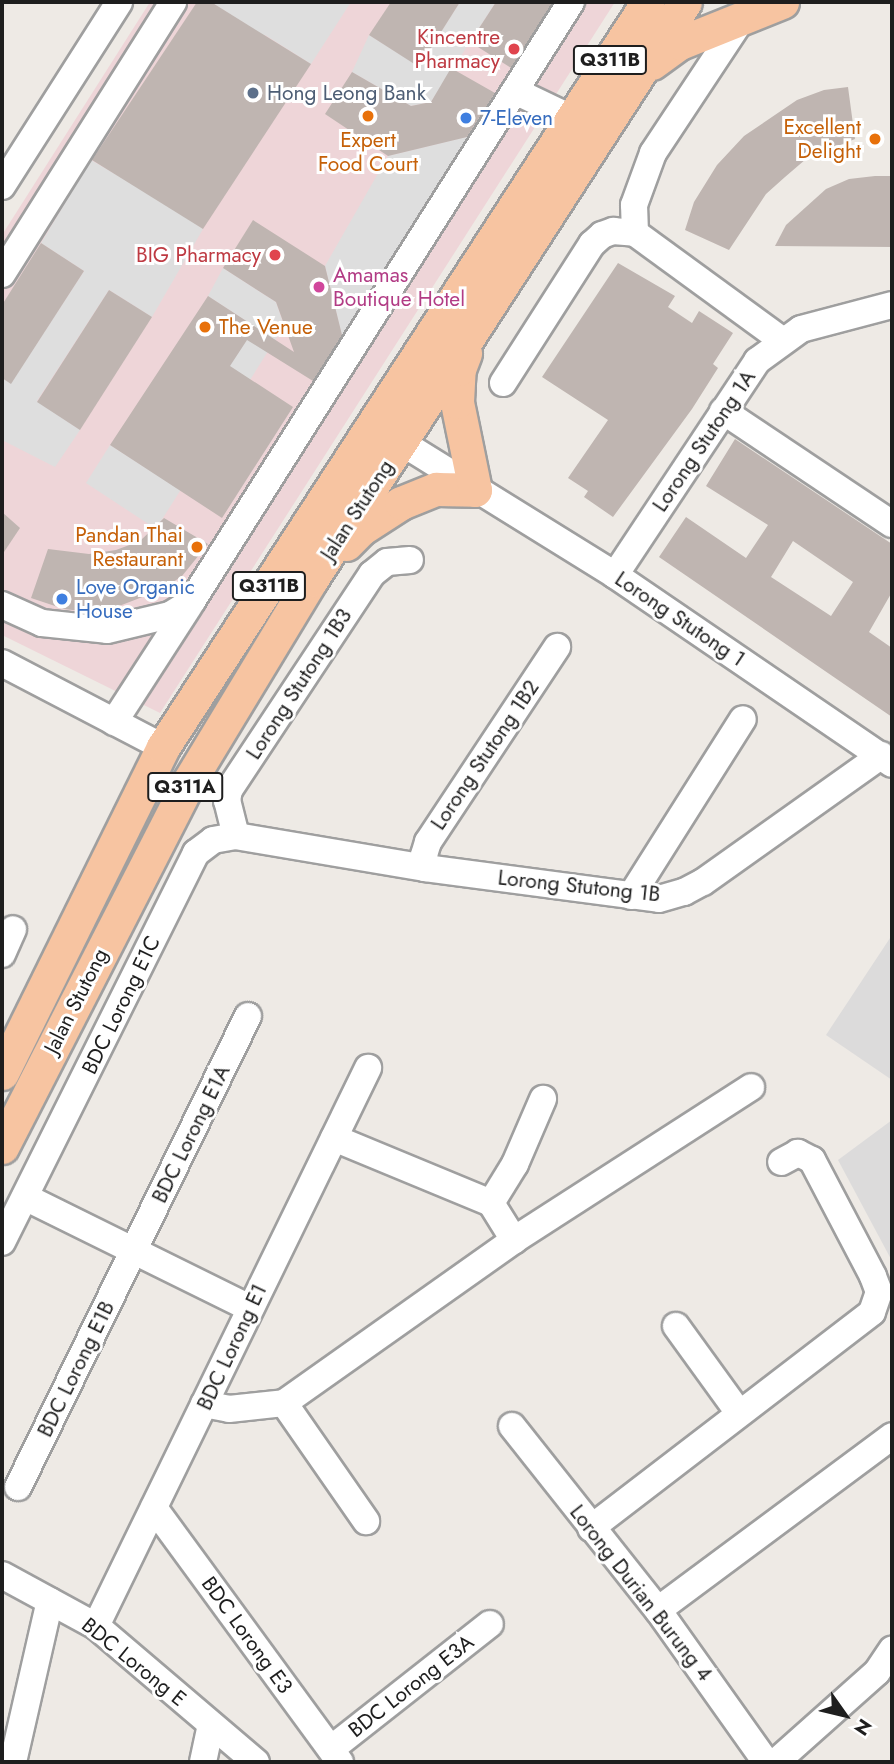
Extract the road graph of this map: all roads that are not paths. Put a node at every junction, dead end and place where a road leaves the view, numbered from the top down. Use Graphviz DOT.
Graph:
graph roads {
  1 [pos="119,2"];
  2 [pos="173,2"];
  3 [pos="571,2"];
  4 [pos="648,2"];
  5 [pos="685,2"];
  6 [pos="782,2"];
  7 [pos="743,17"];
  8 [pos="635,76"];
  9 [pos="514,91"];
  10 [pos="572,118"];
  11 [pos="2,186"];
  12 [pos="635,233"];
  13 [pos="2,274"];
  14 [pos="892,305"];
  15 [pos="473,327"];
  16 [pos="783,341"];
  17 [pos="503,383"];
  18 [pos="723,411"];
  19 [pos="400,445"];
  20 [pos="475,490"];
  21 [pos="892,524"];
  22 [pos="410,560"];
  23 [pos="615,575"];
  24 [pos="311,580"];
  25 [pos="192,601"];
  26 [pos="2,605"];
  27 [pos="239,632"];
  28 [pos="557,647"];
  29 [pos="2,663"];
  30 [pos="743,719"];
  31 [pos="114,722"];
  32 [pos="163,747"];
  33 [pos="887,760"];
  34 [pos="236,836"];
  35 [pos="425,867"];
  36 [pos="631,896"];
  37 [pos="13,929"];
  38 [pos="2,954"];
  39 [pos="248,1016"];
  40 [pos="368,1068"];
  41 [pos="2,1073"];
  42 [pos="751,1087"];
  43 [pos="543,1099"];
  44 [pos="334,1138"];
  45 [pos="2,1147"];
  46 [pos="781,1162"];
  47 [pos="25,1197"];
  48 [pos="491,1203"];
  49 [pos="514,1240"];
  50 [pos="2,1242"];
  51 [pos="134,1252"];
  52 [pos="250,1308"];
  53 [pos="676,1326"];
  54 [pos="204,1404"];
  55 [pos="284,1404"];
  56 [pos="739,1413"];
  57 [pos="512,1426"];
  58 [pos="892,1436"];
  59 [pos="18,1487"];
  60 [pos="154,1508"];
  61 [pos="366,1521"];
  62 [pos="591,1528"];
  63 [pos="2,1575"];
  64 [pos="50,1601"];
  65 [pos="658,1610"];
  66 [pos="490,1624"];
  67 [pos="96,1626"];
  68 [pos="892,1650"];
  69 [pos="211,1725"];
  70 [pos="336,1756"];
  71 [pos="13,1762"];
  72 [pos="203,1762"];
  73 [pos="256,1762"];
  74 [pos="766,1762"];
  75 [pos="776,1762"];
  1 -- 11 [label="street"];
  2 -- 13 [label="street"];
  3 -- 9 [label="street"];
  4 -- 10 [label="main road, Jalan Stutong / Q311B"];
  5 -- 8 [label="main road, Jalan Stutong"];
  6 -- 7 [label="main road"];
  7 -- 8 [label="main road"];
  7 -- 12 [label="street"];
  8 -- 10 [label="main road"];
  8 -- 15 [label="main road, Jalan Stutong"];
  9 -- 10 [label="street"];
  9 -- 25 [label="street"];
  10 -- 27 [label="main road, Jalan Stutong / Q311B"];
  12 -- 16 [label="street"];
  12 -- 17 [label="street"];
  14 -- 16 [label="street, Lorong Stutong 1A"];
  15 -- 19 [label="main road, Jalan Stutong"];
  15 -- 20 [label="main road"];
  16 -- 18 [label="street, Lorong Stutong 1A"];
  18 -- 21 [label="street"];
  18 -- 23 [label="street, Lorong Stutong 1A"];
  19 -- 20 [label="street, Lorong Stutong 1"];
  19 -- 24 [label="main road, Jalan Stutong / Q311A"];
  19 -- 27 [label="main road"];
  20 -- 23 [label="street, Lorong Stutong 1"];
  20 -- 24 [label="main road"];
  22 -- 34 [label="street, Lorong Stutong 1B3"];
  23 -- 33 [label="street, Lorong Stutong 1"];
  24 -- 45 [label="main road, Jalan Stutong / Q311A"];
  25 -- 26 [label="street"];
  25 -- 31 [label="street"];
  27 -- 32 [label="main road, Jalan Stutong / Q311B"];
  28 -- 35 [label="street, Lorong Stutong 1B2"];
  29 -- 31 [label="street"];
  30 -- 36 [label="street"];
  31 -- 32 [label="street"];
  32 -- 41 [label="main road, Jalan Stutong / Q311B"];
  33 -- 36 [label="street, Lorong Stutong 1B"];
  34 -- 35 [label="street, Lorong Stutong 1B"];
  34 -- 47 [label="street, BDC Lorong E1C"];
  35 -- 36 [label="street, Lorong Stutong 1B"];
  37 -- 38 [label="street"];
  39 -- 51 [label="street, BDC Lorong E1A"];
  40 -- 44 [label="street, BDC Lorong E1"];
  42 -- 49 [label="street"];
  43 -- 48 [label="street"];
  44 -- 48 [label="street"];
  44 -- 52 [label="street, BDC Lorong E1"];
  46 -- 56 [label="street"];
  47 -- 50 [label="street, BDC Lorong E1C"];
  47 -- 51 [label="street"];
  48 -- 49 [label="street"];
  49 -- 55 [label="street"];
  51 -- 52 [label="street"];
  51 -- 59 [label="street, BDC Lorong E1B"];
  52 -- 54 [label="street, BDC Lorong E1"];
  53 -- 56 [label="street"];
  54 -- 55 [label="street"];
  54 -- 60 [label="street, BDC Lorong E1"];
  55 -- 61 [label="street"];
  56 -- 62 [label="street"];
  57 -- 62 [label="street, Lorong Durian Burung 4"];
  58 -- 65 [label="street"];
  60 -- 67 [label="street, BDC Lorong E1"];
  60 -- 70 [label="street, BDC Lorong E3"];
  62 -- 65 [label="street, Lorong Durian Burung 4"];
  63 -- 64 [label="street, BDC Lorong E"];
  64 -- 67 [label="street, BDC Lorong E"];
  64 -- 71 [label="street"];
  65 -- 74 [label="street, Lorong Durian Burung 4"];
  66 -- 70 [label="street, BDC Lorong E3A"];
  67 -- 69 [label="street, BDC Lorong E"];
  68 -- 75 [label="street"];
  69 -- 72 [label="street"];
  69 -- 73 [label="street, BDC Lorong E"];
}
